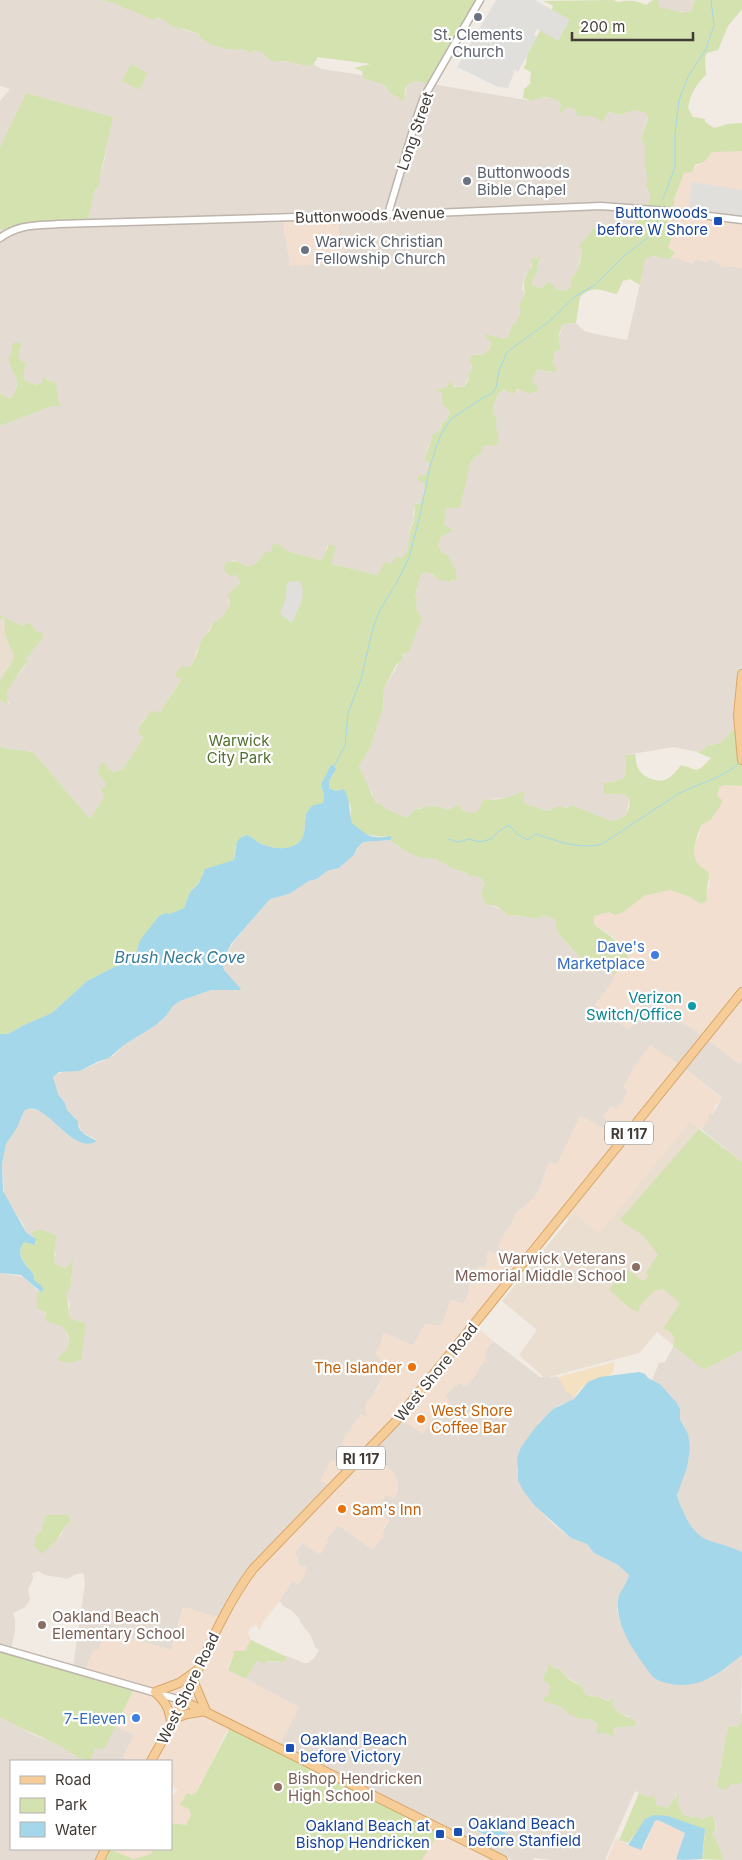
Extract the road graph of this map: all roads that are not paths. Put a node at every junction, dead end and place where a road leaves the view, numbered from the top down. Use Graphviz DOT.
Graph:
graph roads {
  1 [pos="480,0"];
  2 [pos="388,214"];
  3 [pos="742,220"];
  4 [pos="0,238"];
  5 [pos="742,674"];
  6 [pos="742,760"];
  7 [pos="742,992"];
  8 [pos="0,1648"];
  9 [pos="197,1669"];
  10 [pos="193,1680"];
  11 [pos="155,1692"];
  12 [pos="184,1701"];
  13 [pos="206,1711"];
  14 [pos="172,1722"];
  15 [pos="152,1760"];
  16 [pos="503,1860"];
  1 -- 2 [label="street, Long Street"];
  2 -- 3 [label="street, Buttonwoods Avenue"];
  2 -- 4 [label="street, Buttonwoods Avenue"];
  5 -- 6 [label="main road"];
  7 -- 9 [label="main road, West Shore Road / RI 117"];
  8 -- 11 [label="street"];
  9 -- 10 [label="main road, West Shore Road / RI 117"];
  9 -- 11 [label="main road"];
  10 -- 12 [label="main road, West Shore Road / RI 117"];
  10 -- 13 [label="main road"];
  11 -- 12 [label="street"];
  11 -- 14 [label="main road"];
  12 -- 13 [label="main road"];
  12 -- 14 [label="main road, West Shore Road / RI 117"];
  13 -- 14 [label="main road"];
  13 -- 16 [label="main road"];
  14 -- 15 [label="main road, West Shore Road / RI 117"];
}
